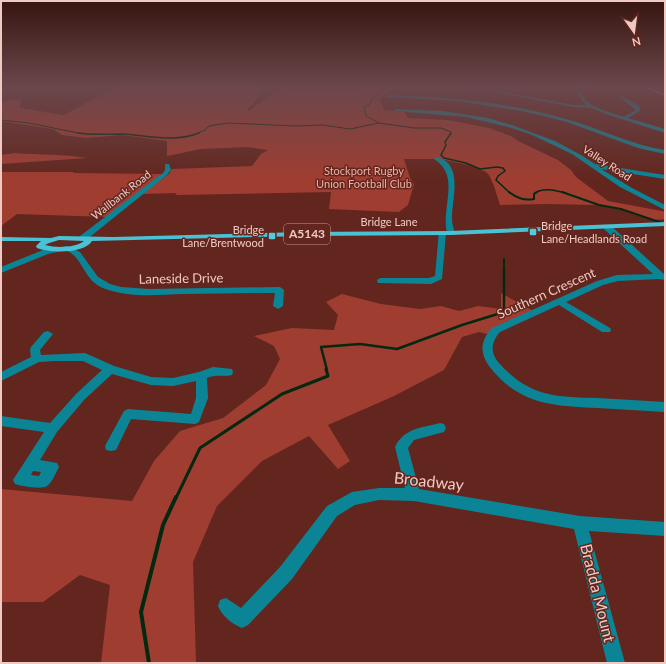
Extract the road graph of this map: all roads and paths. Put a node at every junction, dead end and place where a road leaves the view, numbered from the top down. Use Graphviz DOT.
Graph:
graph roads {
  1 [pos="481,118"];
  2 [pos="555,118"];
  3 [pos="625,118"];
  4 [pos="665,131"];
  5 [pos="665,152"];
  6 [pos="437,159"];
  7 [pos="167,165"];
  8 [pos="594,166"];
  9 [pos="665,177"];
  10 [pos="665,208"];
  11 [pos="665,224"];
  12 [pos="607,227"];
  13 [pos="442,233"];
  14 [pos="451,233"];
  15 [pos="52,239"];
  16 [pos="1,240"];
  17 [pos="86,241"];
  18 [pos="40,246"];
  19 [pos="64,249"];
  20 [pos="82,257"];
  21 [pos="20,261"];
  22 [pos="1,270"];
  23 [pos="664,278"];
  24 [pos="381,281"];
  25 [pos="560,302"];
  26 [pos="278,306"];
  27 [pos="606,330"];
  28 [pos="48,334"];
  29 [pos="37,359"];
  30 [pos="110,368"];
  31 [pos="228,372"];
  32 [pos="201,376"];
  33 [pos="1,377"];
  34 [pos="665,407"];
  35 [pos="1,421"];
  36 [pos="53,428"];
  37 [pos="440,428"];
  38 [pos="111,446"];
  39 [pos="30,465"];
  40 [pos="414,494"];
  41 [pos="580,523"];
  42 [pos="665,529"];
  43 [pos="226,606"];
  44 [pos="616,663"];
  1 -- 8 [label="street, Valley Road"];
  2 -- 5 [label="street"];
  3 -- 4 [label="street"];
  6 -- 14 [label="street"];
  7 -- 17 [label="street, Wallbank Road"];
  8 -- 9 [label="street"];
  8 -- 10 [label="street, Valley Road"];
  11 -- 12 [label="main road, Bridge Lane / A5143"];
  12 -- 14 [label="main road, Bridge Lane / A5143"];
  12 -- 23 [label="street"];
  13 -- 14 [label="main road, Bridge Lane / A5143"];
  13 -- 17 [label="main road, Bridge Lane / A5143"];
  13 -- 24 [label="street"];
  15 -- 16 [label="main road"];
  15 -- 17 [label="main road"];
  15 -- 18 [label="main road"];
  16 -- 18 [label="main road"];
  17 -- 19 [label="main road"];
  17 -- 20 [label="street"];
  18 -- 19 [label="main road"];
  18 -- 21 [label="street"];
  19 -- 20 [label="street"];
  19 -- 21 [label="street"];
  20 -- 26 [label="street, Laneside Drive"];
  21 -- 22 [label="street"];
  23 -- 25 [label="street, Southern Crescent"];
  25 -- 27 [label="street"];
  25 -- 34 [label="street, Southern Crescent"];
  28 -- 29 [label="street"];
  29 -- 30 [label="street"];
  29 -- 33 [label="street"];
  30 -- 32 [label="street"];
  30 -- 36 [label="street"];
  31 -- 32 [label="street"];
  32 -- 38 [label="street"];
  35 -- 36 [label="street"];
  36 -- 39 [label="street"];
  37 -- 40 [label="street"];
  40 -- 41 [label="street, Broadway"];
  40 -- 43 [label="street, Broadway"];
  41 -- 42 [label="street, Broadway"];
  41 -- 44 [label="street, Bradda Mount"];
}
